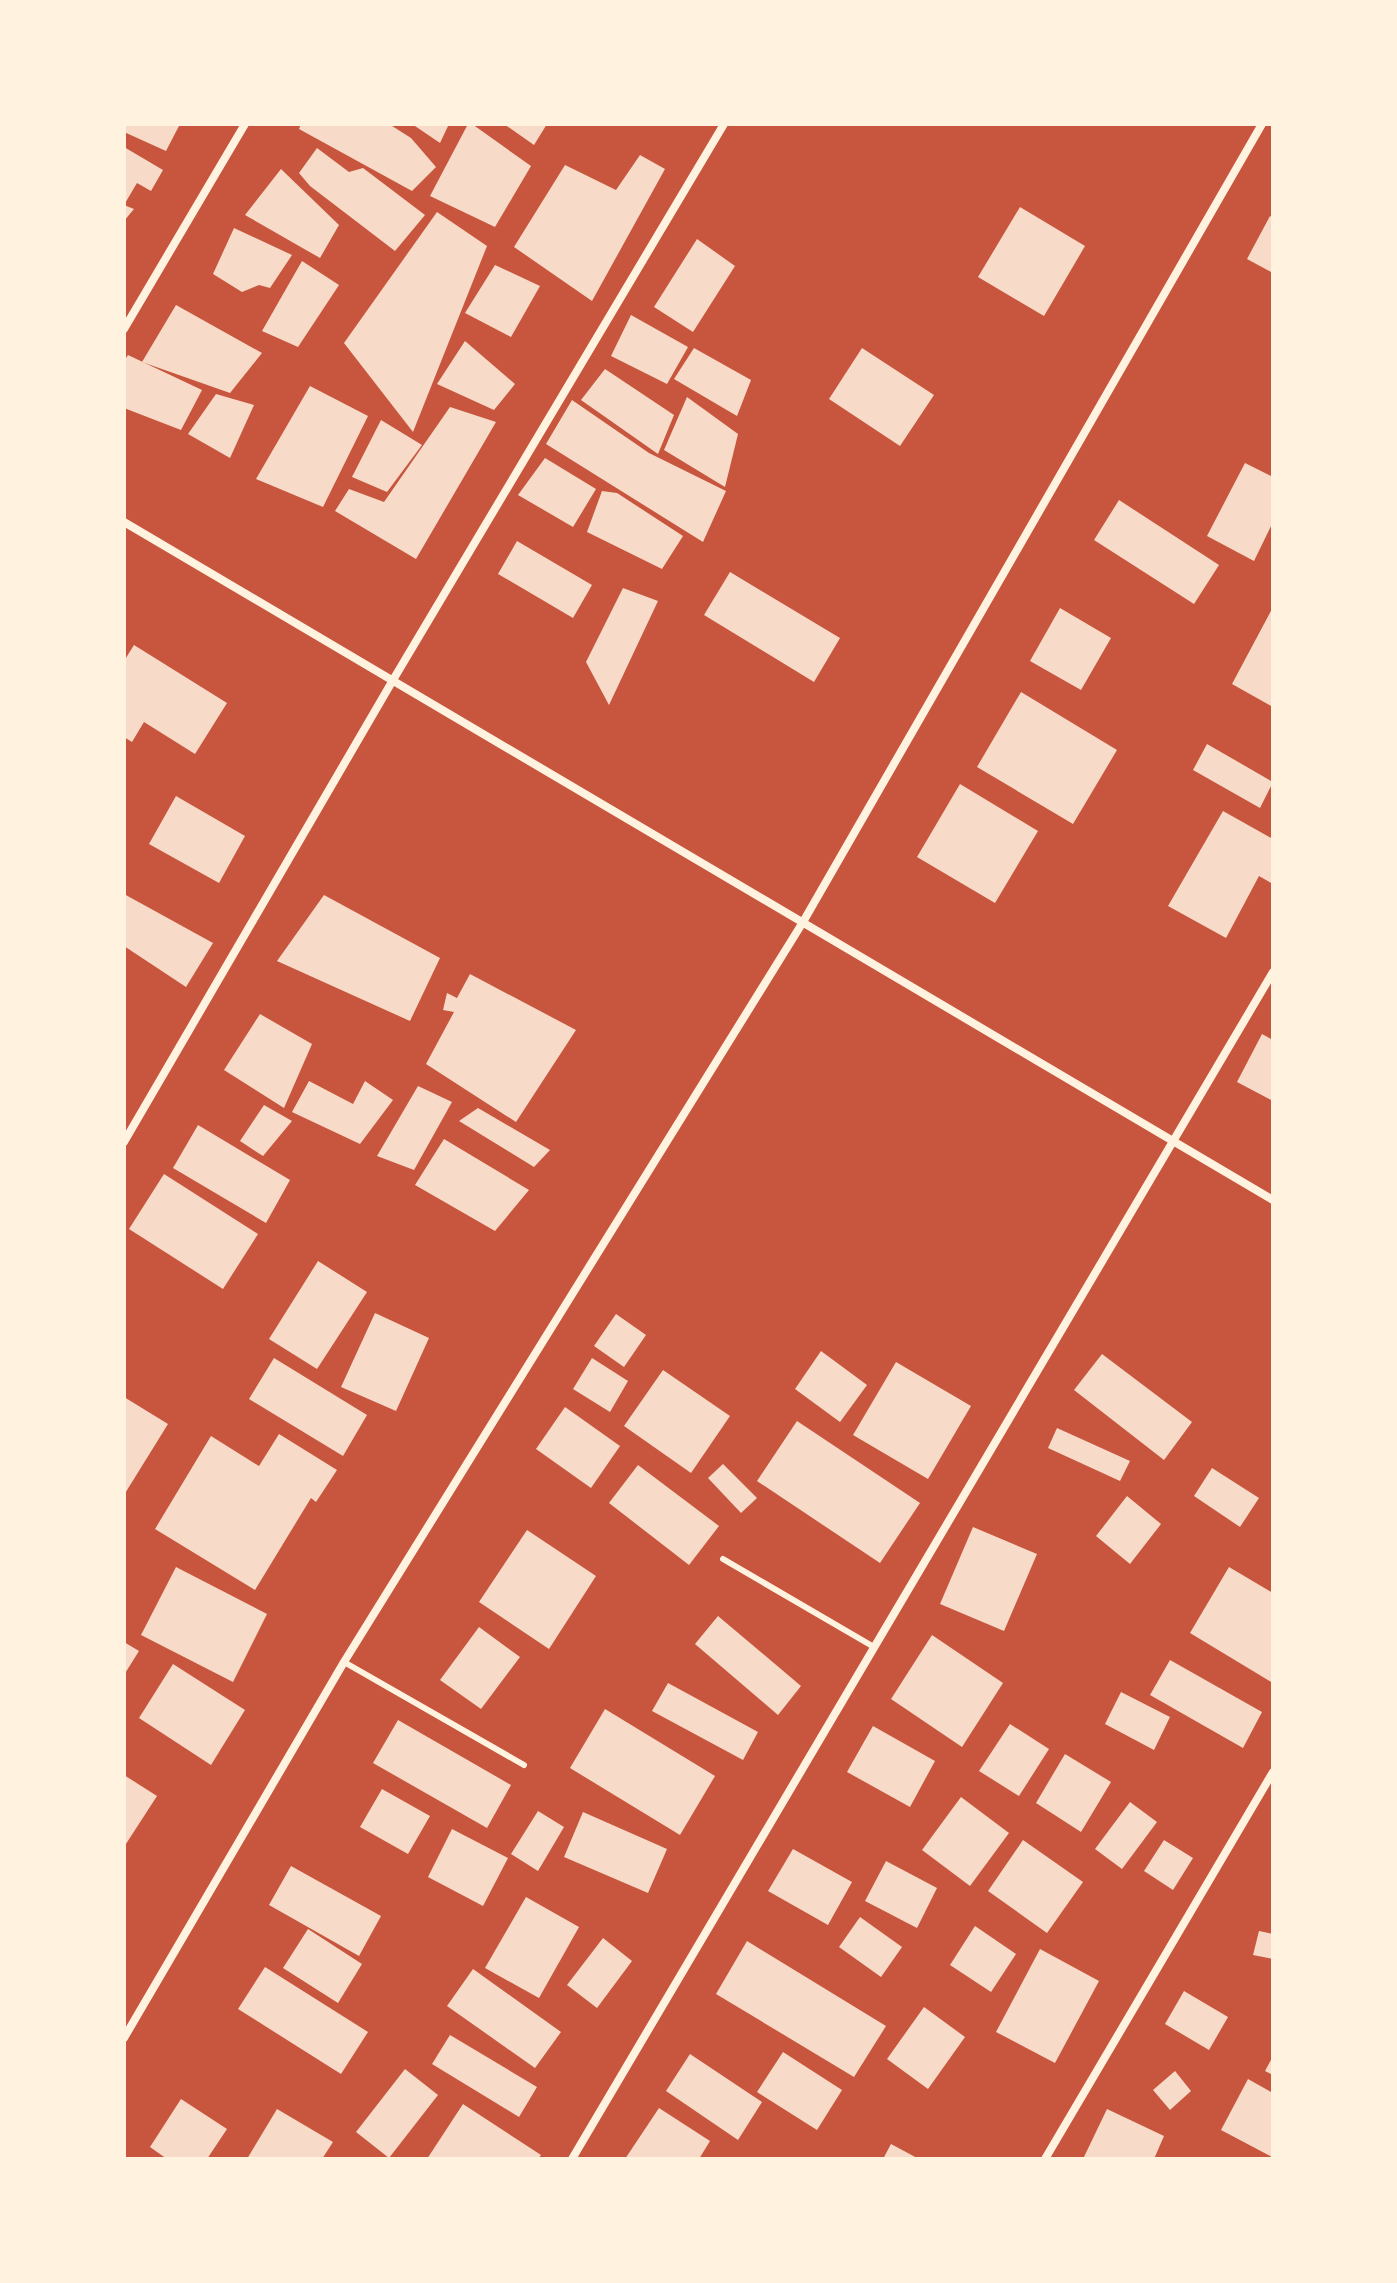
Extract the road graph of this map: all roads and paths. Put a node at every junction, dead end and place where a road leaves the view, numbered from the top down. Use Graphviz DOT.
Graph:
graph roads {
  1 [pos="245,124"];
  2 [pos="724,124"];
  3 [pos="1262,124"];
  4 [pos="124,329"];
  5 [pos="124,522"];
  6 [pos="393,680"];
  7 [pos="803,922"];
  8 [pos="1273,972"];
  9 [pos="1173,1141"];
  10 [pos="124,1142"];
  11 [pos="1273,1200"];
  12 [pos="723,1559"];
  13 [pos="874,1647"];
  14 [pos="344,1662"];
  15 [pos="524,1765"];
  16 [pos="1273,1772"];
  17 [pos="124,2038"];
  18 [pos="572,2159"];
  19 [pos="1045,2159"];
  1 -- 4 [label="street"];
  2 -- 6 [label="street"];
  3 -- 7 [label="street"];
  5 -- 6 [label="street"];
  6 -- 7 [label="street"];
  6 -- 10 [label="street"];
  7 -- 9 [label="street"];
  7 -- 14 [label="street"];
  8 -- 9 [label="street"];
  9 -- 11 [label="street"];
  9 -- 13 [label="street"];
  12 -- 13 [label="lane"];
  13 -- 18 [label="street"];
  14 -- 15 [label="lane"];
  14 -- 17 [label="street"];
  16 -- 19 [label="street"];
}
